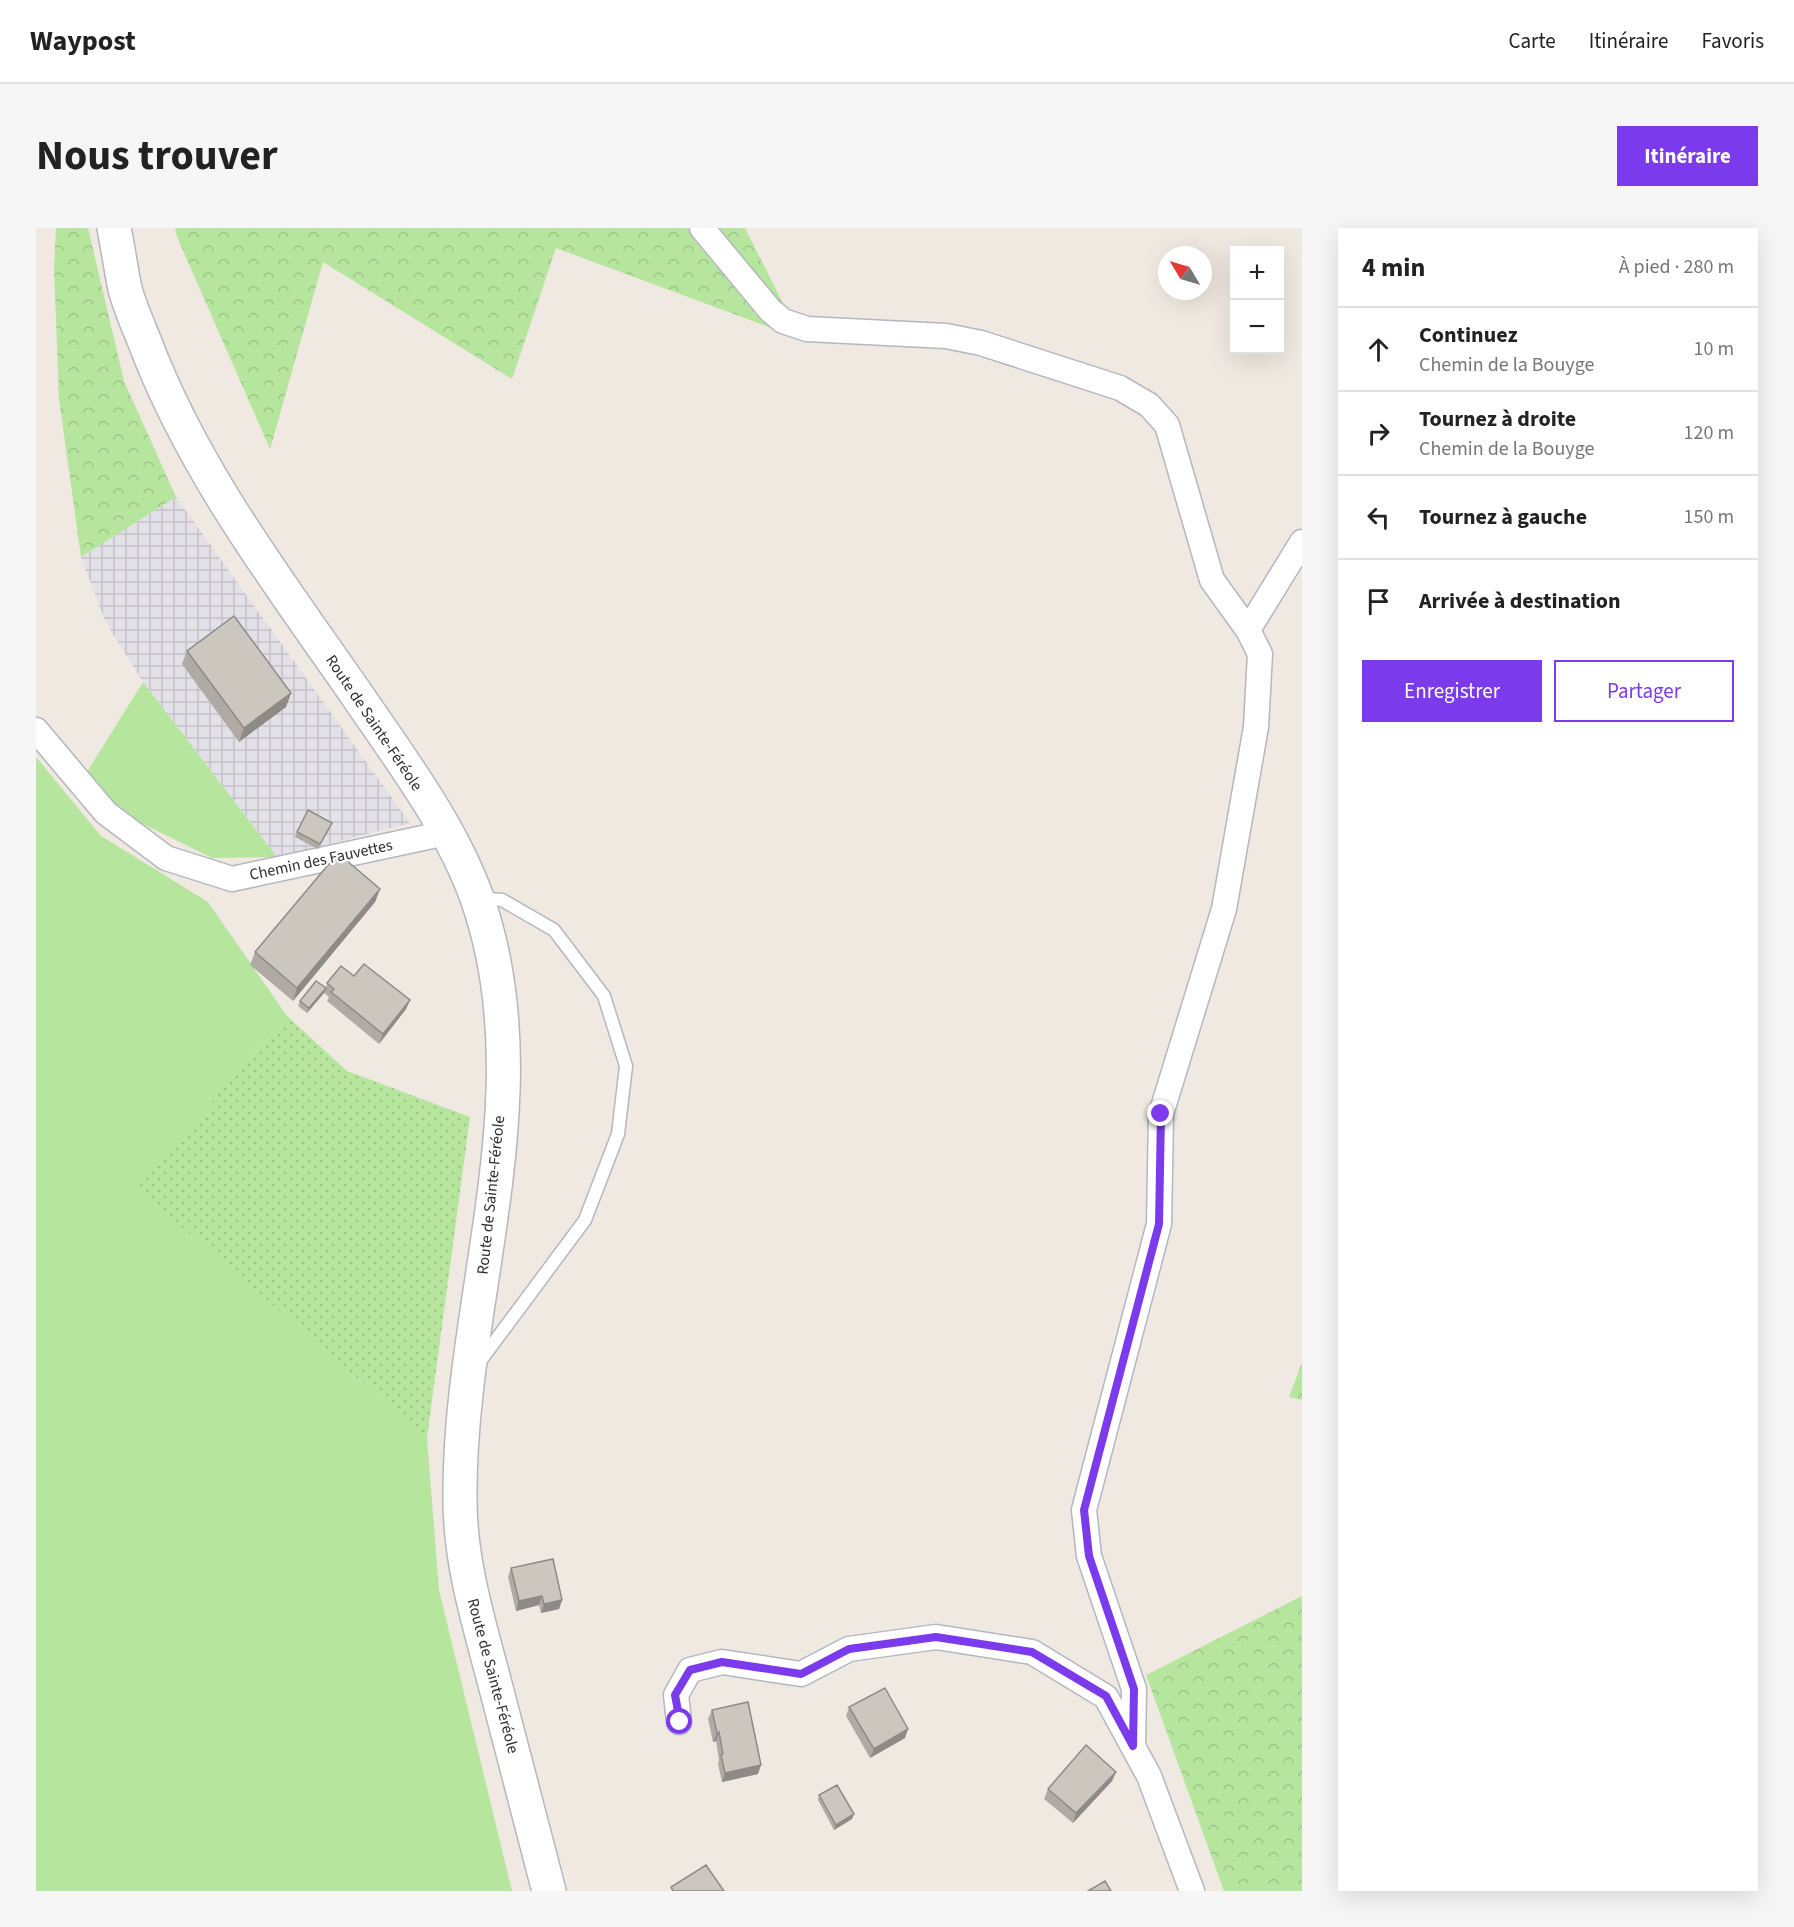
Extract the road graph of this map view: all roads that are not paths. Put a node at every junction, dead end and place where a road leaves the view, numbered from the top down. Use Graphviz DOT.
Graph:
graph roads {
  1 [pos="114,228"];
  2 [pos="702,228"];
  3 [pos="1302,542"];
  4 [pos="1248,630"];
  5 [pos="36,730"];
  6 [pos="446,832"];
  7 [pos="477,898"];
  8 [pos="469,1377"];
  9 [pos="680,1722"];
  10 [pos="1133,1746"];
  11 [pos="549,1891"];
  12 [pos="1192,1891"];
  1 -- 6 [label="main road, Route de Sainte-Féréole"];
  2 -- 4 [label="street"];
  3 -- 4 [label="street"];
  4 -- 10 [label="street"];
  5 -- 6 [label="street, Chemin des Fauvettes"];
  6 -- 7 [label="main road, Route de Sainte-Féréole"];
  7 -- 8 [label="main road, Route de Sainte-Féréole"];
  7 -- 8 [label="lane"];
  8 -- 11 [label="main road, Route de Sainte-Féréole"];
  9 -- 10 [label="street"];
  10 -- 12 [label="street"];
}
